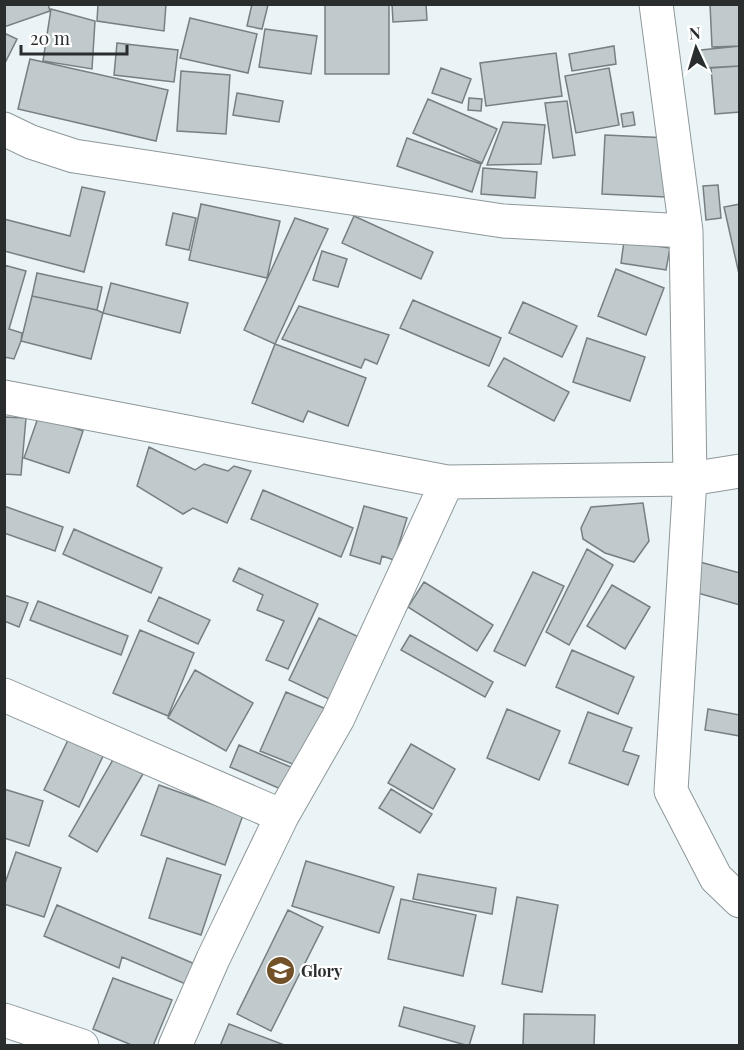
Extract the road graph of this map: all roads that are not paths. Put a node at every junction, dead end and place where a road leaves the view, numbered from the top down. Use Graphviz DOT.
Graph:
graph roads {
  1 [pos="656,4"];
  2 [pos="4,129"];
  3 [pos="686,231"];
  4 [pos="4,397"];
  5 [pos="740,471"];
  6 [pos="690,479"];
  7 [pos="447,482"];
  8 [pos="4,695"];
  9 [pos="282,816"];
  10 [pos="740,901"];
  11 [pos="4,1020"];
  12 [pos="82,1046"];
  13 [pos="175,1046"];
  1 -- 3 [label="street"];
  2 -- 3 [label="street"];
  3 -- 6 [label="street"];
  4 -- 7 [label="street"];
  5 -- 6 [label="street"];
  6 -- 7 [label="street"];
  6 -- 10 [label="street"];
  7 -- 9 [label="street"];
  8 -- 9 [label="street"];
  9 -- 13 [label="street"];
  11 -- 12 [label="street"];
}
